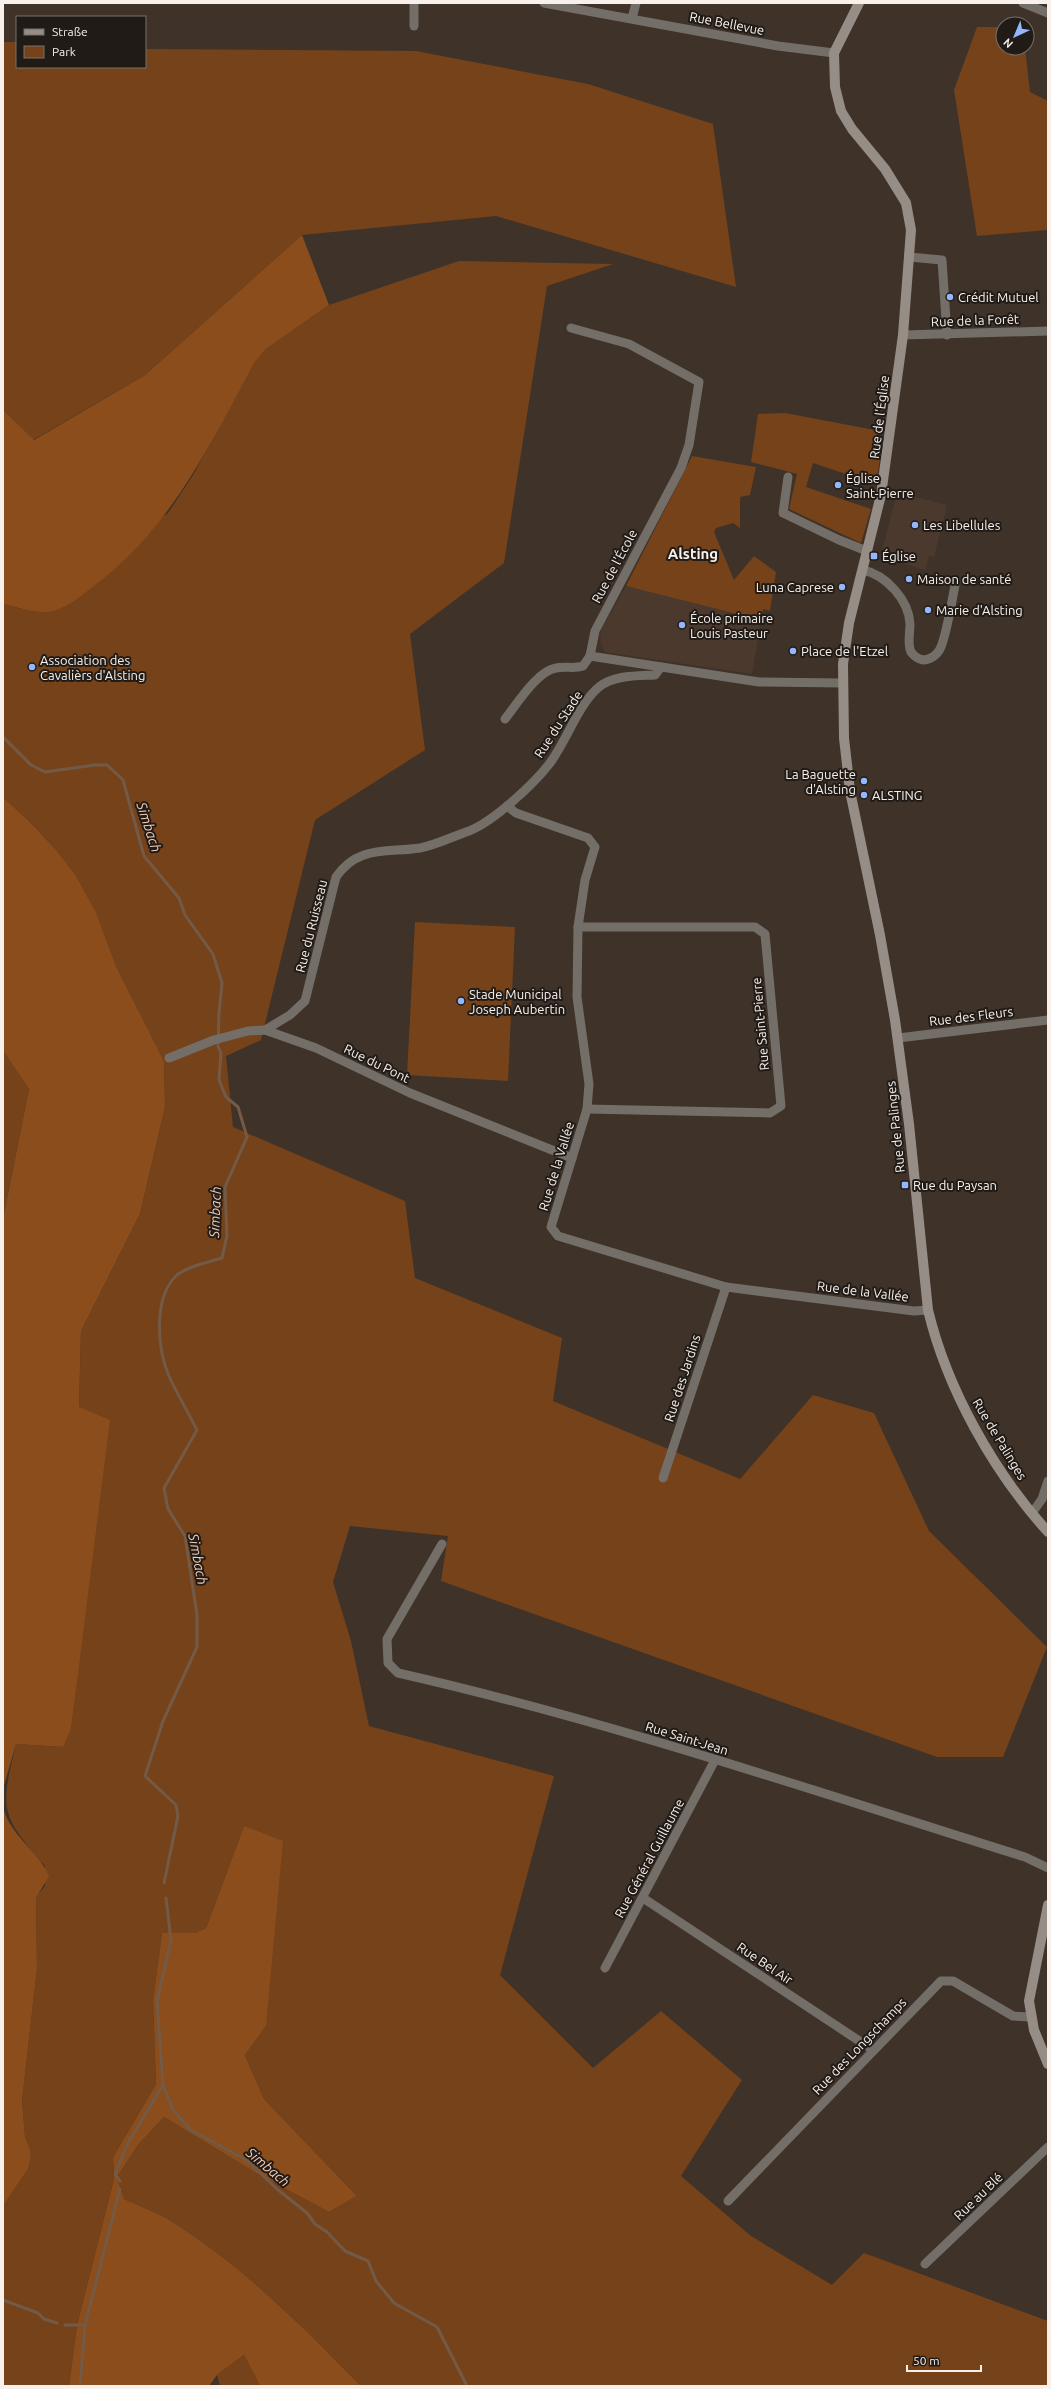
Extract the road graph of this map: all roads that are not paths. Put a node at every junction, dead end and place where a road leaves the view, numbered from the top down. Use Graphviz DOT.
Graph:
graph roads {
  1 [pos="414,3"];
  2 [pos="544,3"];
  3 [pos="636,3"];
  4 [pos="859,3"];
  5 [pos="1023,3"];
  6 [pos="1048,13"];
  7 [pos="632,18"];
  8 [pos="414,26"];
  9 [pos="834,53"];
  10 [pos="909,257"];
  11 [pos="571,328"];
  12 [pos="1048,330"];
  13 [pos="947,334"];
  14 [pos="903,335"];
  15 [pos="788,477"];
  16 [pos="867,551"];
  17 [pos="863,570"];
  18 [pos="956,581"];
  19 [pos="590,656"];
  20 [pos="661,667"];
  21 [pos="842,683"];
  22 [pos="505,719"];
  23 [pos="844,738"];
  24 [pos="507,806"];
  25 [pos="578,927"];
  26 [pos="1048,1020"];
  27 [pos="265,1030"];
  28 [pos="898,1038"];
  29 [pos="169,1058"];
  30 [pos="587,1109"];
  31 [pos="572,1158"];
  32 [pos="726,1287"];
  33 [pos="928,1310"];
  34 [pos="663,1478"];
  35 [pos="1048,1482"];
  36 [pos="1032,1513"];
  37 [pos="1048,1532"];
  38 [pos="442,1544"];
  39 [pos="715,1760"];
  40 [pos="1048,1868"];
  41 [pos="643,1898"];
  42 [pos="1048,1906"];
  43 [pos="605,1968"];
  44 [pos="1030,2017"];
  45 [pos="873,2050"];
  46 [pos="1048,2064"];
  47 [pos="1048,2147"];
  48 [pos="728,2200"];
  49 [pos="925,2264"];
  1 -- 8 [label="street"];
  2 -- 7 [label="street, Rue Bellevue"];
  3 -- 7 [label="street"];
  4 -- 9 [label="main road"];
  5 -- 6 [label="street"];
  7 -- 9 [label="street, Rue Bellevue"];
  9 -- 10 [label="main road, Rue de l'Église"];
  10 -- 13 [label="street"];
  10 -- 14 [label="main road, Rue de l'Église"];
  11 -- 19 [label="street, Rue de l'École"];
  12 -- 13 [label="street, Rue de la Forêt"];
  13 -- 14 [label="street, Rue de la Forêt"];
  14 -- 16 [label="main road, Rue de l'Église"];
  15 -- 16 [label="street"];
  16 -- 17 [label="main road, Rue de l'Église"];
  17 -- 18 [label="street"];
  17 -- 21 [label="main road, Rue de l'Église"];
  19 -- 20 [label="street"];
  19 -- 22 [label="street"];
  20 -- 21 [label="street"];
  20 -- 24 [label="street, Rue du Stade"];
  21 -- 23 [label="main road, Rue de l'Église"];
  23 -- 28 [label="main road, Rue de Palinges"];
  24 -- 25 [label="street, Rue de la Vallée"];
  24 -- 27 [label="street, Rue du Ruisseau"];
  25 -- 30 [label="street, Rue de la Vallée"];
  25 -- 30 [label="street, Rue Saint-Pierre"];
  26 -- 28 [label="street, Rue des Fleurs"];
  27 -- 29 [label="street, Rue du Pont"];
  27 -- 31 [label="street, Rue du Pont"];
  28 -- 33 [label="main road, Rue de Palinges"];
  30 -- 31 [label="street, Rue de la Vallée"];
  31 -- 32 [label="street, Rue de la Vallée"];
  32 -- 33 [label="street, Rue de la Vallée"];
  32 -- 34 [label="street, Rue des Jardins"];
  33 -- 36 [label="main road, Rue de Palinges"];
  35 -- 36 [label="street"];
  36 -- 37 [label="main road, Rue de Palinges"];
  38 -- 39 [label="street, Rue Saint-Jean"];
  39 -- 40 [label="street, Rue Saint-Jean"];
  39 -- 41 [label="street, Rue Général Guillaume"];
  41 -- 43 [label="street, Rue Général Guillaume"];
  41 -- 45 [label="street, Rue Bel Air"];
  42 -- 44 [label="main road"];
  44 -- 45 [label="street, Rue des Longschamps"];
  44 -- 46 [label="main road"];
  45 -- 48 [label="street, Rue des Longschamps"];
  47 -- 49 [label="street, Rue au Blé"];
}
